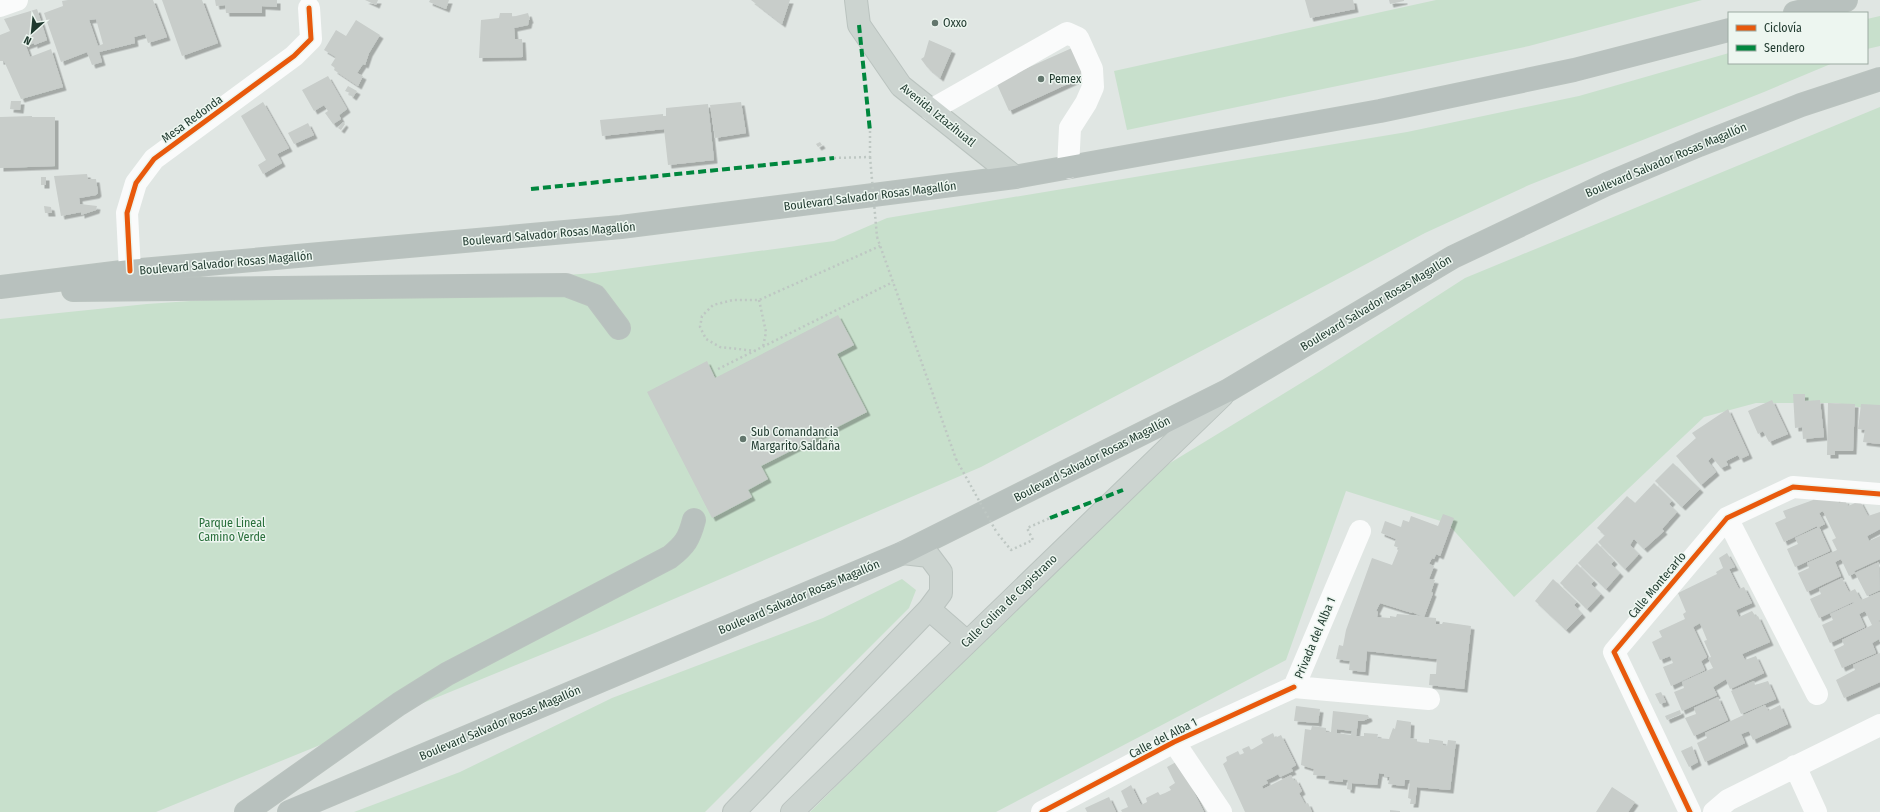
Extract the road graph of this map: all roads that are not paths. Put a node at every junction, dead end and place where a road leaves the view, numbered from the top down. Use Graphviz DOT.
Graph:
graph roads {
  1 [pos="17,0"];
  2 [pos="856,0"];
  3 [pos="1846,0"];
  4 [pos="310,3"];
  5 [pos="0,6"];
  6 [pos="1799,12"];
  7 [pos="1728,30"];
  8 [pos="1880,79"];
  9 [pos="931,110"];
  10 [pos="1068,168"];
  11 [pos="1015,177"];
  12 [pos="130,271"];
  13 [pos="0,288"];
  14 [pos="619,328"];
  15 [pos="1227,391"];
  16 [pos="1880,494"];
  17 [pos="1727,518"];
  18 [pos="694,520"];
  19 [pos="1360,531"];
  20 [pos="903,553"];
  21 [pos="929,609"];
  22 [pos="967,642"];
  23 [pos="1294,687"];
  24 [pos="1817,694"];
  25 [pos="1429,699"];
  26 [pos="1880,725"];
  27 [pos="1174,742"];
  28 [pos="1795,766"];
  29 [pos="246,812"];
  30 [pos="290,812"];
  31 [pos="734,812"];
  32 [pos="792,812"];
  33 [pos="1042,812"];
  34 [pos="1221,812"];
  35 [pos="1690,812"];
  36 [pos="1714,812"];
  37 [pos="1816,812"];
  1 -- 5 [label="street"];
  2 -- 9 [label="main road, Avenida Iztazihuatl"];
  3 -- 6 [label="highway"];
  4 -- 12 [label="street, Mesa Redonda"];
  7 -- 10 [label="highway, Boulevard Salvador Rosas Magallón"];
  8 -- 15 [label="highway, Boulevard Salvador Rosas Magallón"];
  9 -- 10 [label="street"];
  9 -- 11 [label="main road, Avenida Iztazihuatl"];
  10 -- 11 [label="highway, Boulevard Salvador Rosas Magallón"];
  11 -- 12 [label="highway, Boulevard Salvador Rosas Magallón"];
  12 -- 13 [label="highway, Boulevard Salvador Rosas Magallón"];
  13 -- 14 [label="highway"];
  15 -- 20 [label="highway, Boulevard Salvador Rosas Magallón"];
  15 -- 22 [label="main road, Calle Colina de Capistrano"];
  16 -- 17 [label="street, Calle Montecarlo"];
  17 -- 24 [label="street"];
  17 -- 35 [label="street, Calle Montecarlo"];
  18 -- 29 [label="highway"];
  19 -- 23 [label="street, Privada del Alba 1"];
  20 -- 21 [label="main road"];
  20 -- 30 [label="highway, Boulevard Salvador Rosas Magallón"];
  21 -- 22 [label="main road"];
  21 -- 31 [label="main road"];
  22 -- 32 [label="main road, Calle Colina de Capistrano"];
  23 -- 25 [label="street, Privada del Alba 1"];
  23 -- 27 [label="street, Calle del Alba 1"];
  26 -- 28 [label="street"];
  27 -- 33 [label="street, Calle del Alba 1"];
  27 -- 34 [label="street"];
  28 -- 36 [label="street"];
  28 -- 37 [label="street"];
}
